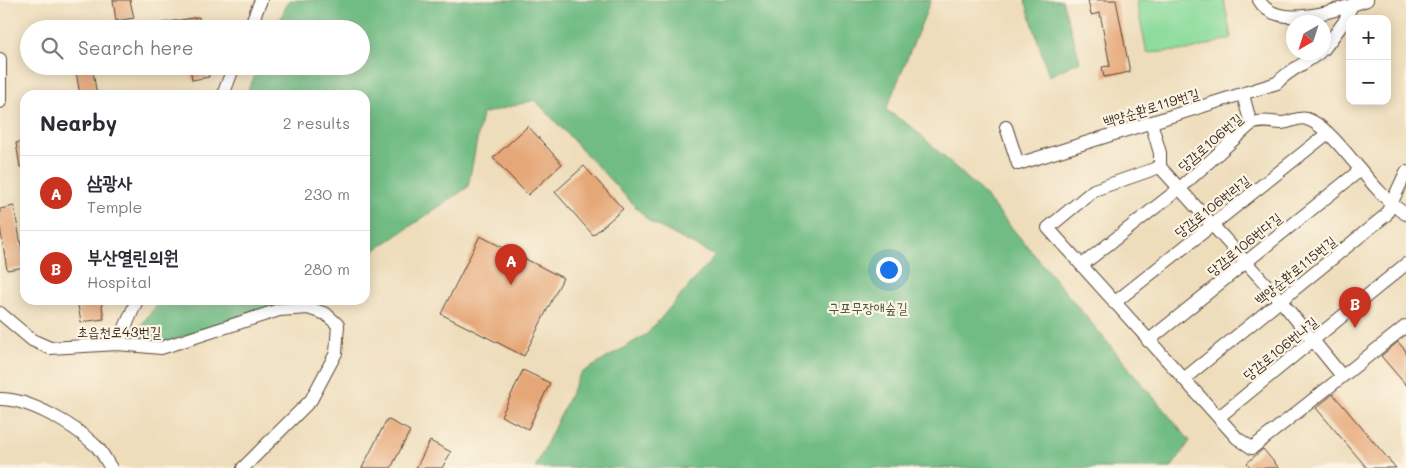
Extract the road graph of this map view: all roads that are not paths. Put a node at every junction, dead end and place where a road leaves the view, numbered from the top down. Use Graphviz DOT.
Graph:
graph roads {
  1 [pos="261,0"];
  2 [pos="1259,0"];
  3 [pos="1367,0"];
  4 [pos="1352,5"];
  5 [pos="253,20"];
  6 [pos="1331,40"];
  7 [pos="0,59"];
  8 [pos="1311,60"];
  9 [pos="231,75"];
  10 [pos="225,90"];
  11 [pos="1243,95"];
  12 [pos="0,102"];
  13 [pos="1151,122"];
  14 [pos="1251,124"];
  15 [pos="1006,127"];
  16 [pos="1328,133"];
  17 [pos="1160,167"];
  18 [pos="1359,171"];
  19 [pos="1406,172"];
  20 [pos="1180,188"];
  21 [pos="1402,189"];
  22 [pos="1392,205"];
  23 [pos="1406,214"];
  24 [pos="1212,225"];
  25 [pos="1244,262"];
  26 [pos="1406,264"];
  27 [pos="1082,265"];
  28 [pos="1281,301"];
  29 [pos="1114,303"];
  30 [pos="135,305"];
  31 [pos="0,313"];
  32 [pos="1406,326"];
  33 [pos="1313,340"];
  34 [pos="1148,341"];
  35 [pos="118,344"];
  36 [pos="1342,376"];
  37 [pos="1185,378"];
  38 [pos="0,399"];
  39 [pos="1219,417"];
  40 [pos="111,468"];
  41 [pos="243,468"];
  1 -- 5 [label="street"];
  2 -- 4 [label="street"];
  3 -- 4 [label="street"];
  4 -- 6 [label="street"];
  7 -- 12 [label="street"];
  8 -- 11 [label="street, 백양순환로119번길"];
  9 -- 10 [label="street"];
  11 -- 13 [label="street, 백양순환로119번길"];
  11 -- 14 [label="street"];
  13 -- 15 [label="street, 백양순환로119번길"];
  13 -- 17 [label="street"];
  14 -- 16 [label="street, 당감로106번길"];
  14 -- 20 [label="street, 당감로106번길"];
  16 -- 18 [label="street, 당감로106번길"];
  16 -- 24 [label="street, 당감로106번라길"];
  17 -- 20 [label="street"];
  17 -- 27 [label="street"];
  18 -- 22 [label="street, 당감로106번길"];
  18 -- 25 [label="street, 당감로106번다길"];
  19 -- 21 [label="street, 백양순환로115번길"];
  20 -- 24 [label="street"];
  20 -- 27 [label="street, 당감로106번길"];
  21 -- 22 [label="street, 백양순환로115번길"];
  22 -- 23 [label="street, 당감로106번길"];
  22 -- 28 [label="street, 백양순환로115번길"];
  24 -- 25 [label="street"];
  24 -- 29 [label="street, 당감로106번라길"];
  25 -- 28 [label="street"];
  25 -- 34 [label="street, 당감로106번다길"];
  26 -- 33 [label="street, 당감로106번나길"];
  27 -- 29 [label="street"];
  28 -- 33 [label="street"];
  28 -- 37 [label="street, 백양순환로115번길"];
  29 -- 34 [label="street"];
  30 -- 35 [label="street"];
  31 -- 35 [label="street, 초읍천로43번길"];
  32 -- 36 [label="street"];
  33 -- 36 [label="street"];
  33 -- 39 [label="street, 당감로106번나길"];
  34 -- 37 [label="street"];
  35 -- 41 [label="street, 초읍천로43번길"];
  36 -- 39 [label="street"];
  37 -- 39 [label="street"];
  38 -- 40 [label="street"];
}
